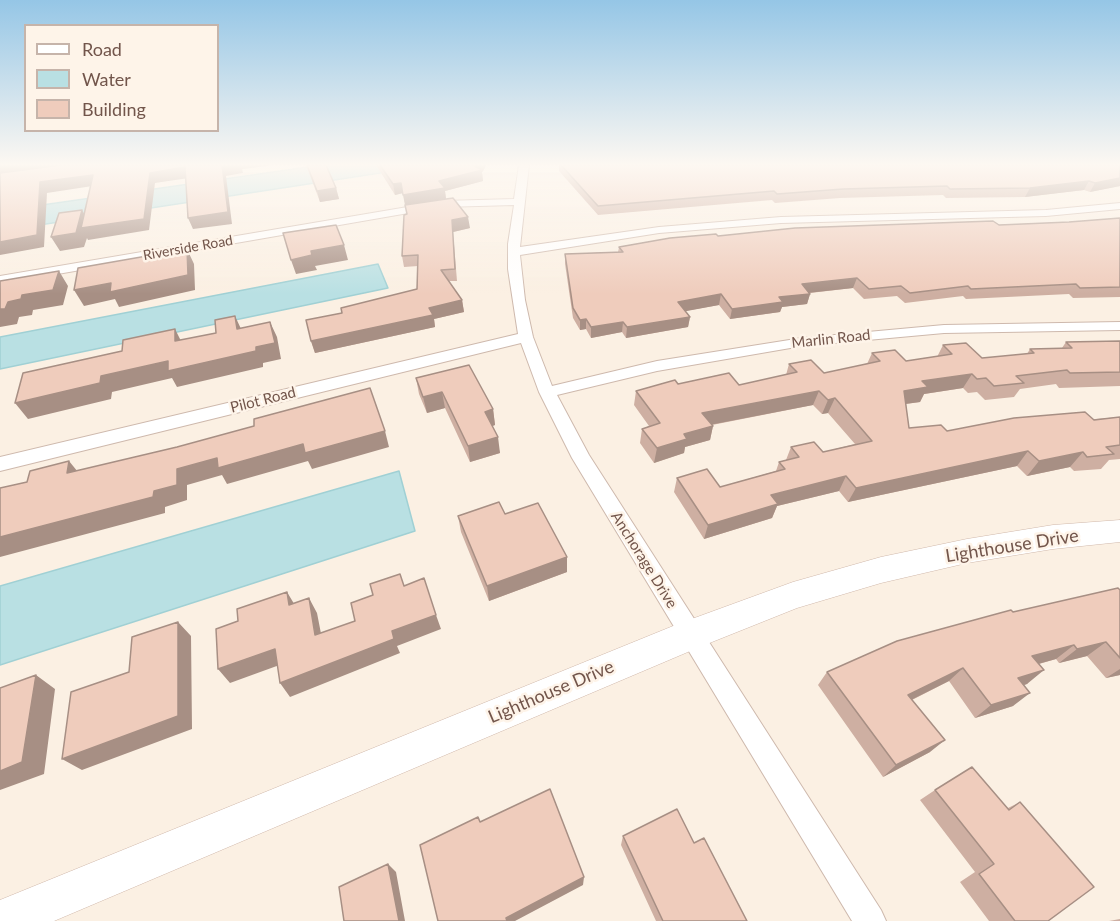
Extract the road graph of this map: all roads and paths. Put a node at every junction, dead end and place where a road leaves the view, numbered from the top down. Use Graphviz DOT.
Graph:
graph roads {
  1 [pos="420,208"];
  2 [pos="518,208"];
  3 [pos="1096,208"];
  4 [pos="514,252"];
  5 [pos="0,280"];
  6 [pos="1120,326"];
  7 [pos="526,337"];
  8 [pos="547,392"];
  9 [pos="0,464"];
  10 [pos="1120,531"];
  11 [pos="690,634"];
  12 [pos="2,921"];
  13 [pos="870,921"];
  1 -- 5 [label="street, Riverside Road"];
  2 -- 4 [label="street, Anchorage Drive"];
  3 -- 4 [label="street"];
  4 -- 7 [label="street, Anchorage Drive"];
  6 -- 8 [label="street, Marlin Road"];
  7 -- 8 [label="street, Anchorage Drive"];
  7 -- 9 [label="street, Pilot Road"];
  8 -- 11 [label="street, Anchorage Drive"];
  10 -- 11 [label="street, Lighthouse Drive"];
  11 -- 12 [label="street, Lighthouse Drive"];
  11 -- 13 [label="street, Anchorage Drive"];
}
